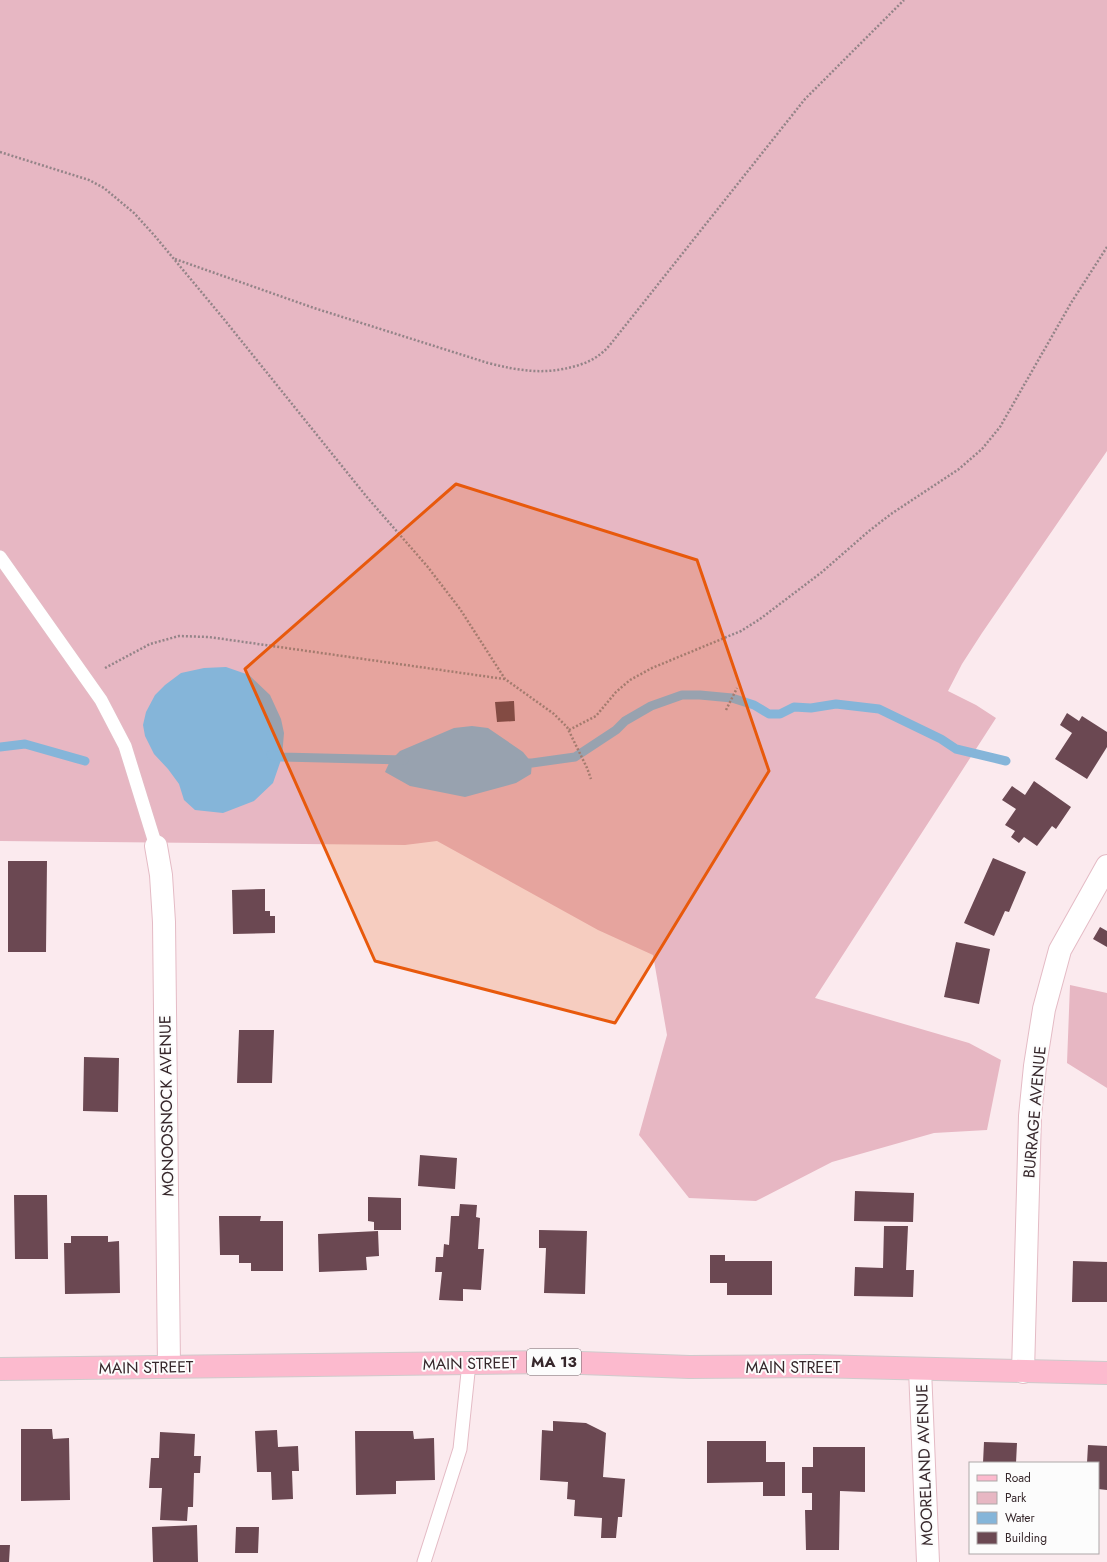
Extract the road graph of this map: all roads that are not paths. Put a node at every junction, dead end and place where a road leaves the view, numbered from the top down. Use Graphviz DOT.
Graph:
graph roads {
  1 [pos="0,556"];
  2 [pos="156,846"];
  3 [pos="1107,866"];
  4 [pos="469,1363"];
  5 [pos="169,1366"];
  6 [pos="0,1369"];
  7 [pos="920,1369"];
  8 [pos="1023,1372"];
  9 [pos="1107,1373"];
  10 [pos="424,1562"];
  11 [pos="928,1562"];
  1 -- 2 [label="lane"];
  2 -- 5 [label="street, MONOOSNOCK AVENUE"];
  3 -- 8 [label="street, BURRAGE AVENUE"];
  4 -- 5 [label="main road, MAIN STREET / MA 13"];
  4 -- 7 [label="main road, MAIN STREET / MA 13"];
  4 -- 10 [label="lane"];
  5 -- 6 [label="main road, MAIN STREET / MA 13"];
  7 -- 8 [label="main road, MAIN STREET / MA 13"];
  7 -- 11 [label="street, MOORELAND AVENUE"];
  8 -- 9 [label="main road, MAIN STREET / MA 13"];
}
